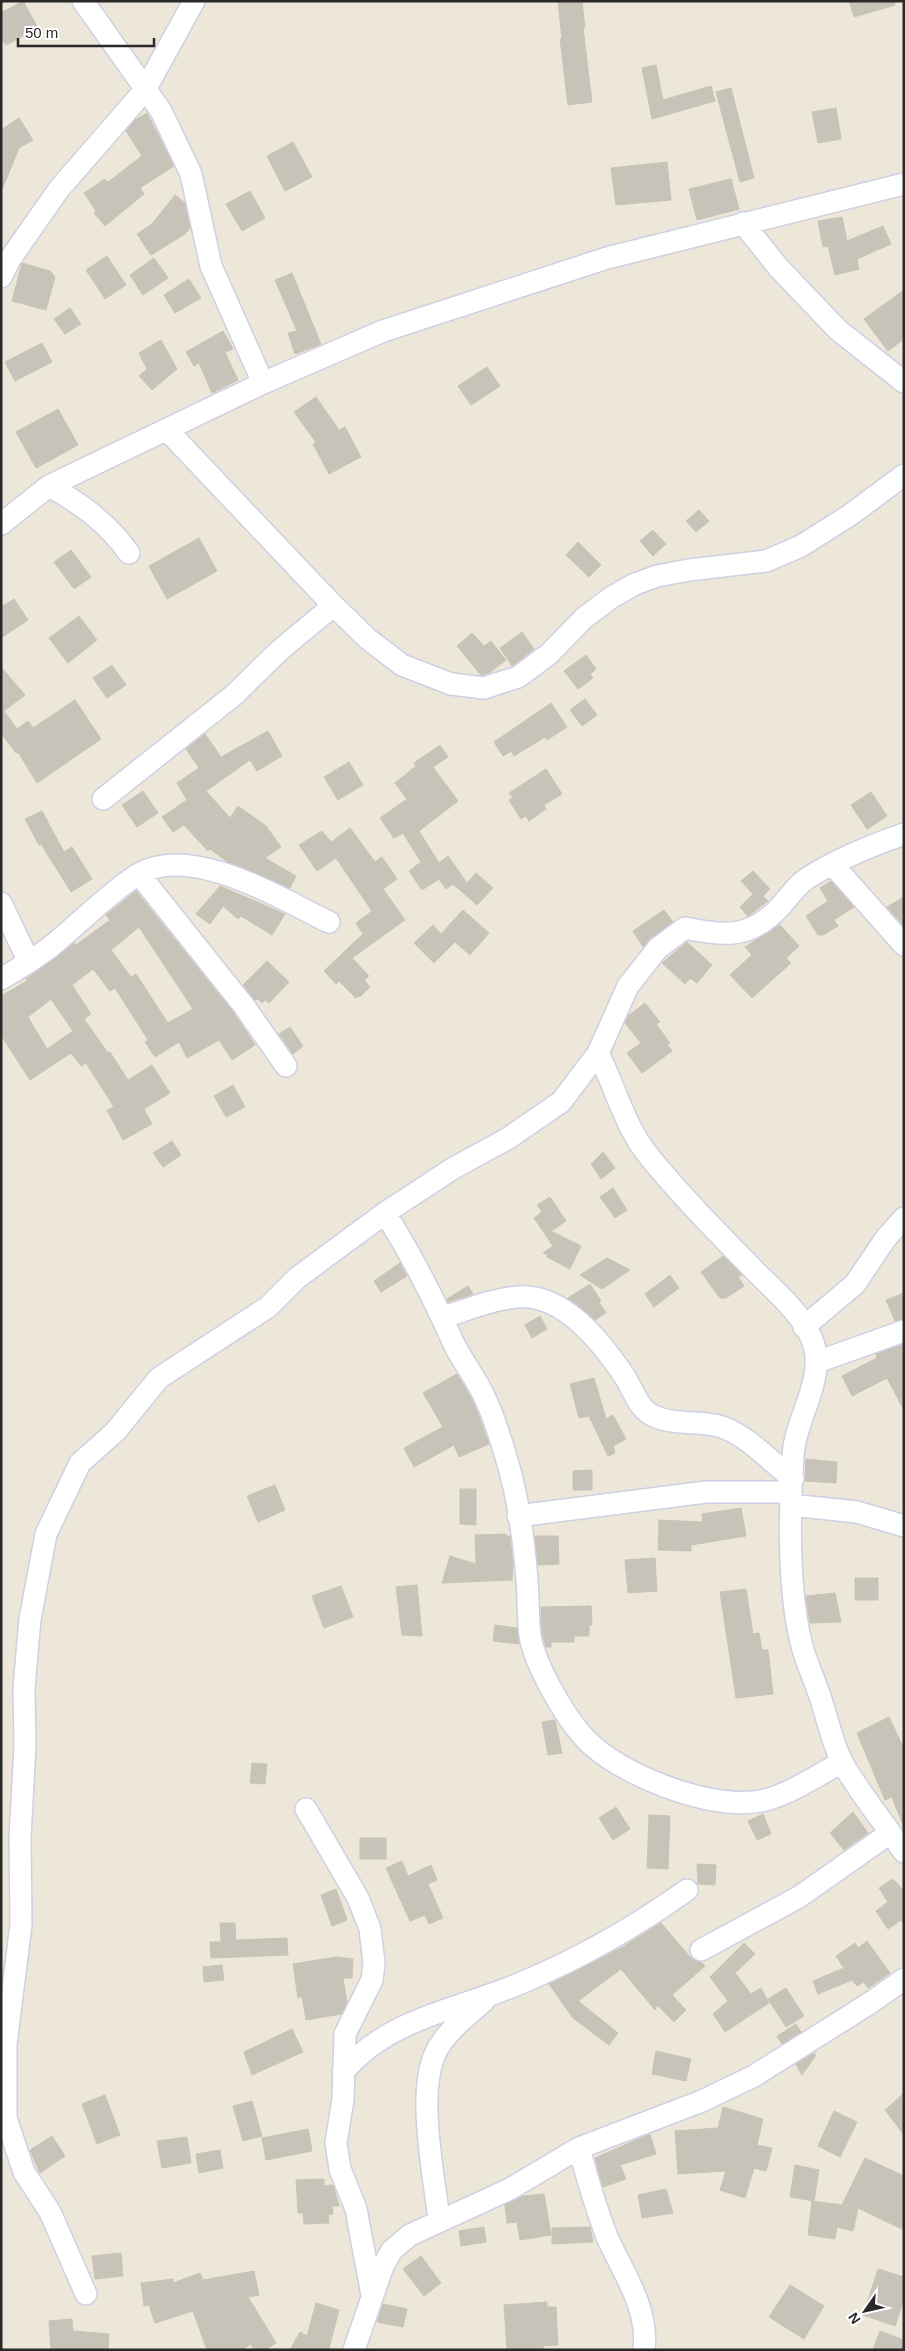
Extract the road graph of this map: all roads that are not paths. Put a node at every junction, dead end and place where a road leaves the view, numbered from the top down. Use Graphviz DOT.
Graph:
graph roads {
  1 [pos="83,1"];
  2 [pos="194,1"];
  3 [pos="146,90"];
  4 [pos="904,184"];
  5 [pos="743,223"];
  6 [pos="1,277"];
  7 [pos="904,382"];
  8 [pos="263,383"];
  9 [pos="167,430"];
  10 [pos="904,475"];
  11 [pos="49,486"];
  12 [pos="1,524"];
  13 [pos="129,553"];
  14 [pos="334,606"];
  15 [pos="103,799"];
  16 [pos="904,834"];
  17 [pos="833,865"];
  18 [pos="139,874"];
  19 [pos="1,903"];
  20 [pos="329,922"];
  21 [pos="904,945"];
  22 [pos="29,962"];
  23 [pos="1,979"];
  24 [pos="598,1053"];
  25 [pos="286,1066"];
  26 [pos="385,1213"];
  27 [pos="904,1218"];
  28 [pos="444,1317"];
  29 [pos="804,1327"];
  30 [pos="904,1331"];
  31 [pos="817,1362"];
  32 [pos="792,1492"];
  33 [pos="518,1516"];
  34 [pos="904,1526"];
  35 [pos="842,1762"];
  36 [pos="306,1809"];
  37 [pos="890,1832"];
  38 [pos="904,1852"];
  39 [pos="687,1890"];
  40 [pos="701,1950"];
  41 [pos="904,1979"];
  42 [pos="491,1994"];
  43 [pos="344,2072"];
  44 [pos="579,2148"];
  45 [pos="439,2220"];
  46 [pos="86,2294"];
  47 [pos="372,2298"];
  48 [pos="354,2350"];
  49 [pos="644,2350"];
  1 -- 3 [label="street"];
  2 -- 3 [label="street"];
  3 -- 6 [label="street"];
  3 -- 8 [label="street"];
  4 -- 5 [label="street"];
  5 -- 7 [label="street"];
  5 -- 8 [label="street"];
  8 -- 9 [label="street"];
  9 -- 11 [label="street"];
  9 -- 14 [label="street"];
  10 -- 14 [label="street"];
  11 -- 12 [label="street"];
  11 -- 13 [label="street"];
  14 -- 15 [label="street"];
  16 -- 17 [label="street"];
  17 -- 21 [label="street"];
  17 -- 24 [label="street"];
  18 -- 20 [label="street"];
  18 -- 22 [label="street"];
  18 -- 25 [label="street"];
  19 -- 22 [label="street"];
  22 -- 23 [label="street"];
  24 -- 26 [label="street"];
  24 -- 29 [label="street"];
  26 -- 28 [label="street"];
  26 -- 46 [label="street"];
  27 -- 29 [label="street"];
  28 -- 32 [label="street"];
  28 -- 33 [label="street"];
  29 -- 31 [label="street"];
  30 -- 31 [label="street"];
  31 -- 32 [label="street"];
  32 -- 33 [label="street"];
  32 -- 34 [label="street"];
  32 -- 35 [label="street"];
  33 -- 35 [label="street"];
  35 -- 37 [label="street"];
  36 -- 43 [label="street"];
  37 -- 38 [label="street"];
  37 -- 40 [label="street"];
  39 -- 42 [label="street"];
  41 -- 44 [label="street"];
  42 -- 43 [label="street"];
  42 -- 45 [label="street"];
  43 -- 47 [label="street"];
  44 -- 45 [label="street"];
  44 -- 49 [label="street"];
  45 -- 47 [label="street"];
  47 -- 48 [label="street"];
}
